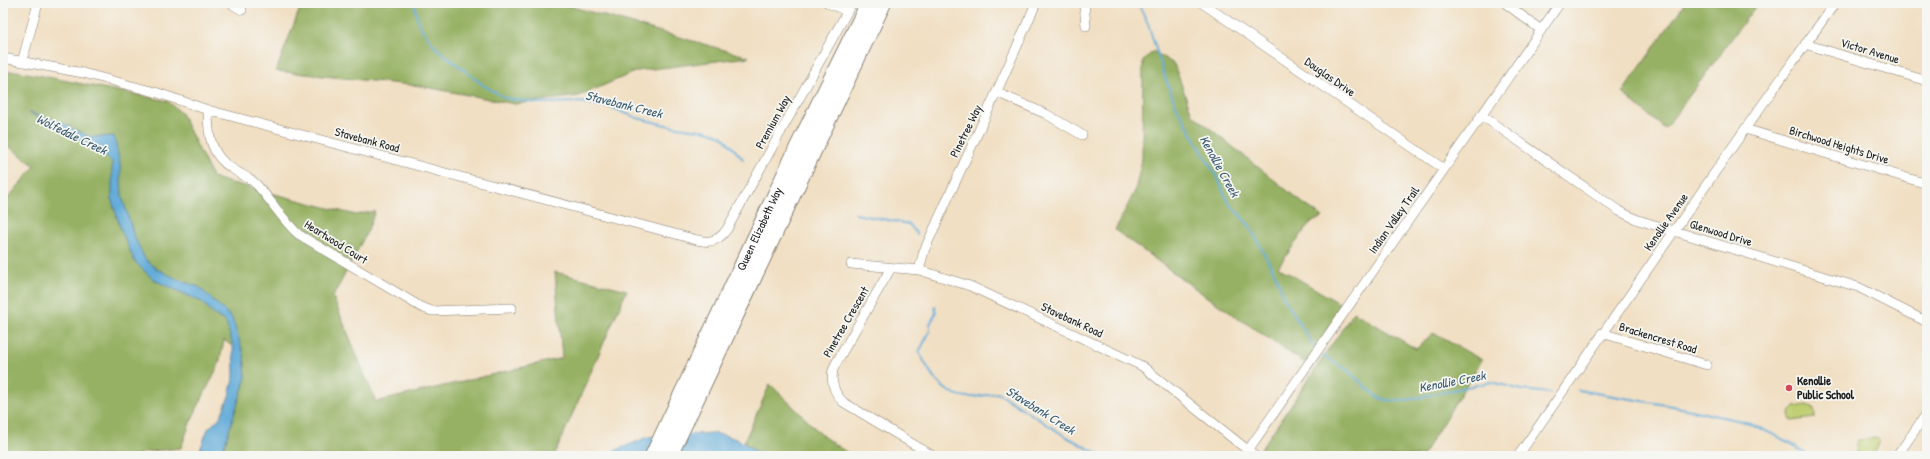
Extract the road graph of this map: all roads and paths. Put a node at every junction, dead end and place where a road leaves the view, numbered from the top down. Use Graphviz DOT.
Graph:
graph roads {
  1 [pos="38,3"];
  2 [pos="230,3"];
  3 [pos="828,3"];
  4 [pos="869,3"];
  5 [pos="883,3"];
  6 [pos="1036,3"];
  7 [pos="1084,3"];
  8 [pos="1202,3"];
  9 [pos="1505,3"];
  10 [pos="1560,3"];
  11 [pos="1835,3"];
  12 [pos="850,7"];
  13 [pos="242,10"];
  14 [pos="1086,26"];
  15 [pos="1541,30"];
  16 [pos="1806,44"];
  17 [pos="3,58"];
  18 [pos="22,62"];
  19 [pos="1927,82"];
  20 [pos="998,93"];
  21 [pos="208,110"];
  22 [pos="1481,115"];
  23 [pos="1745,129"];
  24 [pos="1082,135"];
  25 [pos="1444,170"];
  26 [pos="1927,184"];
  27 [pos="1674,231"];
  28 [pos="706,242"];
  29 [pos="852,264"];
  30 [pos="891,268"];
  31 [pos="919,270"];
  32 [pos="512,308"];
  33 [pos="1927,322"];
  34 [pos="1602,333"];
  35 [pos="705,361"];
  36 [pos="1707,365"];
  37 [pos="1927,413"];
  38 [pos="1249,454"];
  39 [pos="653,456"];
  40 [pos="669,456"];
  41 [pos="933,456"];
  42 [pos="1518,456"];
  43 [pos="1897,456"];
  1 -- 18 [label="street"];
  2 -- 13 [label="street"];
  3 -- 12 [label="street"];
  4 -- 35 [label="highway, Queen Elizabeth Way"];
  5 -- 35 [label="highway, Queen Elizabeth Way"];
  6 -- 20 [label="street, Pinetree Way"];
  7 -- 14 [label="street"];
  8 -- 25 [label="street, Douglas Drive"];
  9 -- 15 [label="street"];
  10 -- 15 [label="street, Indian Valley Trail"];
  11 -- 16 [label="street, Kenollie Avenue"];
  12 -- 28 [label="street, Premium Way"];
  15 -- 22 [label="street, Indian Valley Trail"];
  16 -- 19 [label="street, Victor Avenue"];
  16 -- 23 [label="street, Kenollie Avenue"];
  17 -- 18 [label="street, Stavebank Road"];
  18 -- 21 [label="street, Stavebank Road"];
  20 -- 24 [label="street"];
  20 -- 31 [label="street, Pinetree Way"];
  21 -- 28 [label="street, Stavebank Road"];
  21 -- 32 [label="street, Heartwood Court"];
  22 -- 25 [label="street, Indian Valley Trail"];
  22 -- 27 [label="street, Glenwood Drive"];
  23 -- 26 [label="street, Birchwood Heights Drive"];
  23 -- 27 [label="street, Kenollie Avenue"];
  25 -- 38 [label="street, Indian Valley Trail"];
  27 -- 33 [label="street, Glenwood Drive"];
  27 -- 34 [label="street, Kenollie Avenue"];
  29 -- 30 [label="street, Stavebank Road"];
  30 -- 31 [label="street, Stavebank Road"];
  30 -- 41 [label="street, Pinetree Crescent"];
  31 -- 38 [label="street, Stavebank Road"];
  34 -- 36 [label="street, Brackencrest Road"];
  34 -- 42 [label="street, Kenollie Avenue"];
  35 -- 39 [label="highway, Queen Elizabeth Way"];
  35 -- 40 [label="highway, Queen Elizabeth Way"];
  37 -- 43 [label="street"];
}
